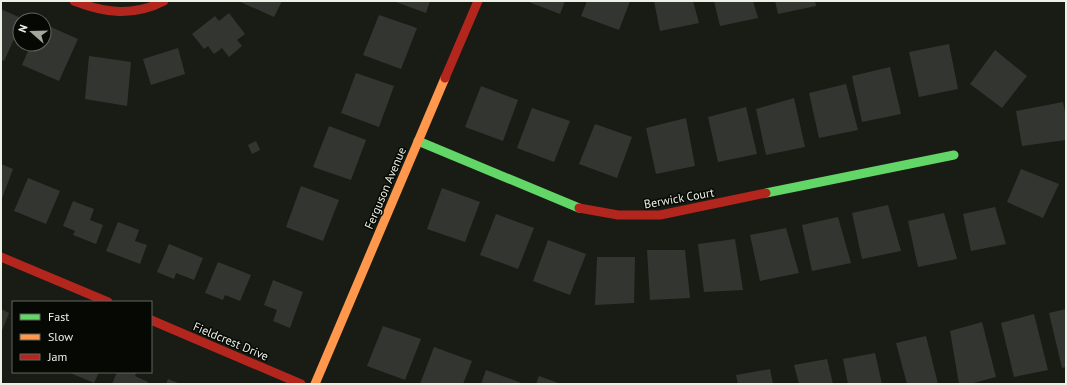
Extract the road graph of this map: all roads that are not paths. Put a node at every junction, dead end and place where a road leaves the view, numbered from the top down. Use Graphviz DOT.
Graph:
graph roads {
  1 [pos="74,1"];
  2 [pos="164,1"];
  3 [pos="478,1"];
  4 [pos="418,141"];
  5 [pos="954,155"];
  6 [pos="1,257"];
  7 [pos="106,301"];
  8 [pos="152,320"];
  9 [pos="301,384"];
  10 [pos="315,384"];
  1 -- 2 [label="street"];
  3 -- 4 [label="street, Ferguson Avenue"];
  4 -- 5 [label="street, Berwick Court"];
  4 -- 10 [label="street, Ferguson Avenue"];
  6 -- 7 [label="street"];
  8 -- 9 [label="street, Fieldcrest Drive"];
}
